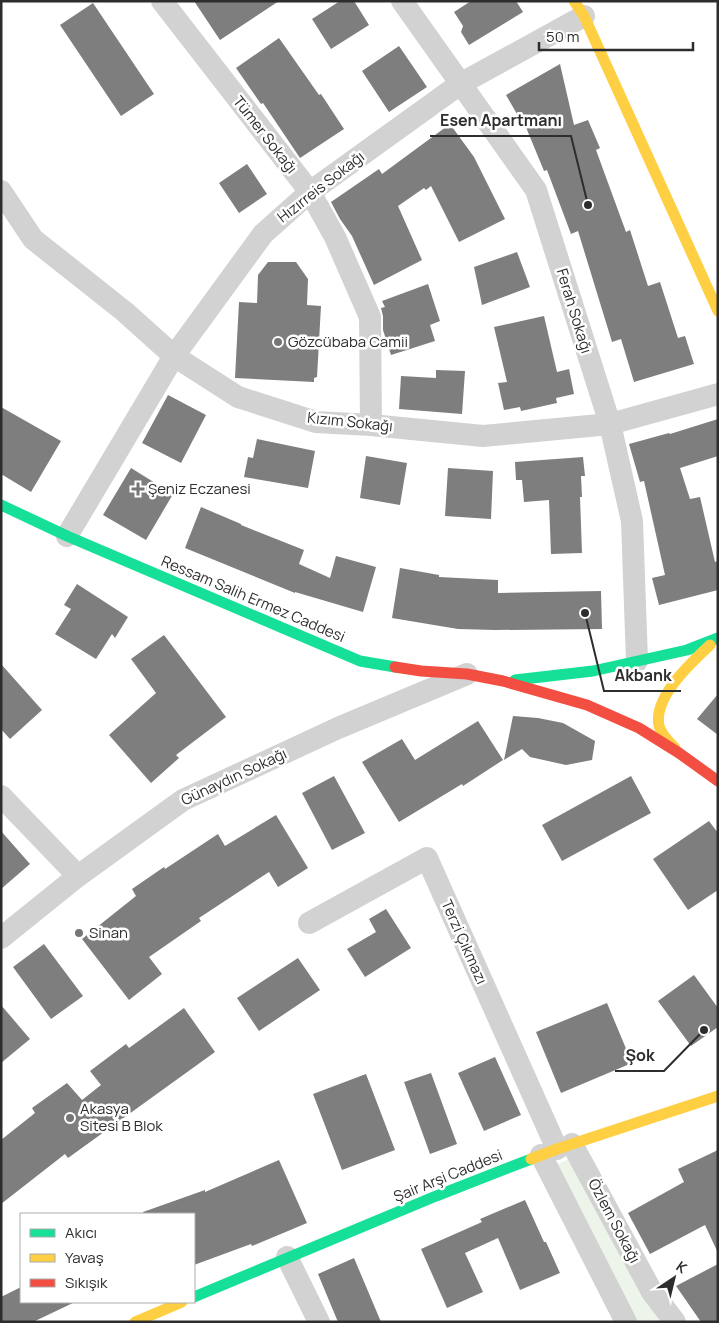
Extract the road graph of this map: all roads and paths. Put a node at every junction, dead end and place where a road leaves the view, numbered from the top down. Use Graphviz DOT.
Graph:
graph roads {
  1 [pos="162,1"];
  2 [pos="402,1"];
  3 [pos="579,9"];
  4 [pos="460,84"];
  5 [pos="1,191"];
  6 [pos="310,192"];
  7 [pos="718,311"];
  8 [pos="174,356"];
  9 [pos="718,394"];
  10 [pos="610,424"];
  11 [pos="371,425"];
  12 [pos="1,505"];
  13 [pos="67,536"];
  14 [pos="717,638"];
  15 [pos="637,661"];
  16 [pos="467,674"];
  17 [pos="503,682"];
  18 [pos="679,753"];
  19 [pos="718,781"];
  20 [pos="1,796"];
  21 [pos="78,876"];
  22 [pos="309,923"];
  23 [pos="1,938"];
  24 [pos="718,1096"];
  25 [pos="557,1149"];
  26 [pos="288,1257"];
  27 [pos="195,1297"];
  28 [pos="180,1303"];
  29 [pos="136,1322"];
  30 [pos="319,1322"];
  31 [pos="626,1322"];
  32 [pos="675,1322"];
  1 -- 6 [label="street, Tümer Sokağı"];
  2 -- 4 [label="street, Ferah Sokağı"];
  3 -- 4 [label="street, Hızırreis Sokağı"];
  3 -- 7 [label="main road"];
  4 -- 6 [label="street, Hızırreis Sokağı"];
  4 -- 10 [label="street, Ferah Sokağı"];
  5 -- 8 [label="street, Kızım Sokağı"];
  6 -- 8 [label="street, Hızırreis Sokağı"];
  6 -- 11 [label="street, Tümer Sokağı"];
  8 -- 11 [label="street, Kızım Sokağı"];
  8 -- 13 [label="street, Hızırreis Sokağı"];
  9 -- 10 [label="street, Kızım Sokağı"];
  10 -- 11 [label="street, Kızım Sokağı"];
  10 -- 15 [label="street, Ferah Sokağı"];
  12 -- 13 [label="main road, Ressam Salih Ermez Caddesi"];
  13 -- 16 [label="main road, Ressam Salih Ermez Caddesi"];
  14 -- 15 [label="main road"];
  14 -- 18 [label="main road"];
  15 -- 17 [label="main road"];
  16 -- 17 [label="main road, Ressam Salih Ermez Caddesi"];
  16 -- 21 [label="street, Günaydın Sokağı"];
  17 -- 18 [label="main road, Ressam Salih Ermez Caddesi"];
  18 -- 19 [label="main road"];
  20 -- 21 [label="street"];
  21 -- 23 [label="street, Günaydın Sokağı"];
  22 -- 25 [label="street, Terzi Çıkmazı"];
  24 -- 25 [label="main road, Şair Arşi Caddesi"];
  25 -- 26 [label="main road, Şair Arşi Caddesi"];
  25 -- 31 [label="street"];
  25 -- 32 [label="street, Özlem Sokağı"];
  26 -- 27 [label="main road, Şair Arşi Caddesi"];
  26 -- 30 [label="street"];
  28 -- 29 [label="main road"];
}
